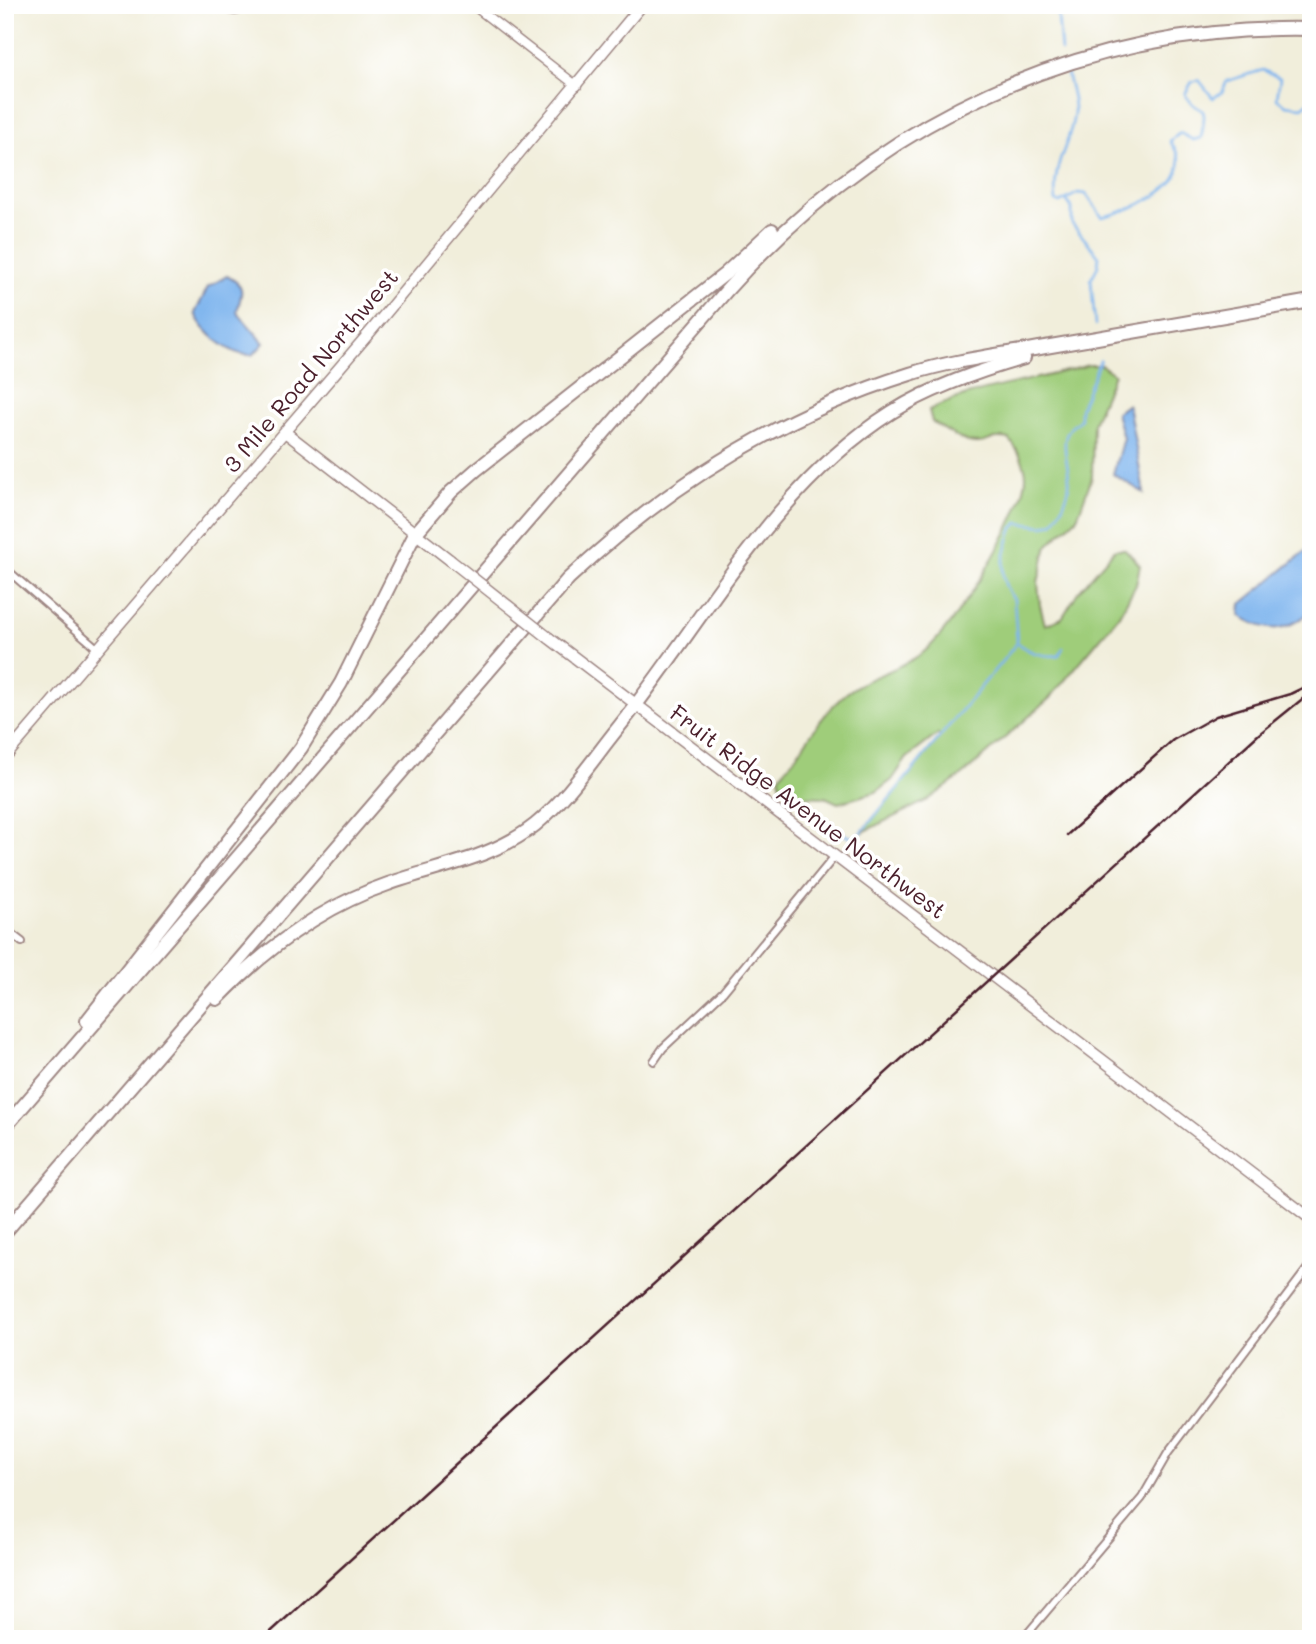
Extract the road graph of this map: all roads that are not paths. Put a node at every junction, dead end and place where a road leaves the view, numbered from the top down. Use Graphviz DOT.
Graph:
graph roads {
  1 [pos="207,5"];
  2 [pos="265,5"];
  3 [pos="472,5"];
  4 [pos="642,5"];
  5 [pos="1311,29"];
  6 [pos="577,86"];
  7 [pos="838,183"];
  8 [pos="1311,301"];
  9 [pos="1082,341"];
  10 [pos="285,432"];
  11 [pos="415,534"];
  12 [pos="5,568"];
  13 [pos="98,649"];
  14 [pos="636,705"];
  15 [pos="5,757"];
  16 [pos="835,856"];
  17 [pos="5,929"];
  18 [pos="22,942"];
  19 [pos="654,1061"];
  20 [pos="125,1093"];
  21 [pos="5,1124"];
  22 [pos="1311,1219"];
  23 [pos="5,1232"];
  24 [pos="1311,1264"];
  25 [pos="1023,1639"];
  1 -- 2 [label="street"];
  3 -- 6 [label="street"];
  4 -- 6 [label="main road, 3 Mile Road Northwest"];
  5 -- 7 [label="highway"];
  6 -- 10 [label="main road, 3 Mile Road Northwest"];
  7 -- 11 [label="highway"];
  7 -- 21 [label="highway"];
  8 -- 9 [label="highway"];
  9 -- 14 [label="highway"];
  9 -- 20 [label="highway"];
  10 -- 11 [label="main road, Fruit Ridge Avenue Northwest"];
  10 -- 13 [label="main road, 3 Mile Road Northwest"];
  11 -- 14 [label="main road, Fruit Ridge Avenue Northwest, bridge"];
  11 -- 21 [label="highway"];
  12 -- 13 [label="street"];
  13 -- 15 [label="main road, 3 Mile Road Northwest"];
  14 -- 16 [label="main road, Fruit Ridge Avenue Northwest"];
  14 -- 20 [label="highway"];
  16 -- 19 [label="street"];
  16 -- 22 [label="main road, Fruit Ridge Avenue Northwest"];
  17 -- 18 [label="street"];
  20 -- 23 [label="highway"];
  24 -- 25 [label="street"];
}
